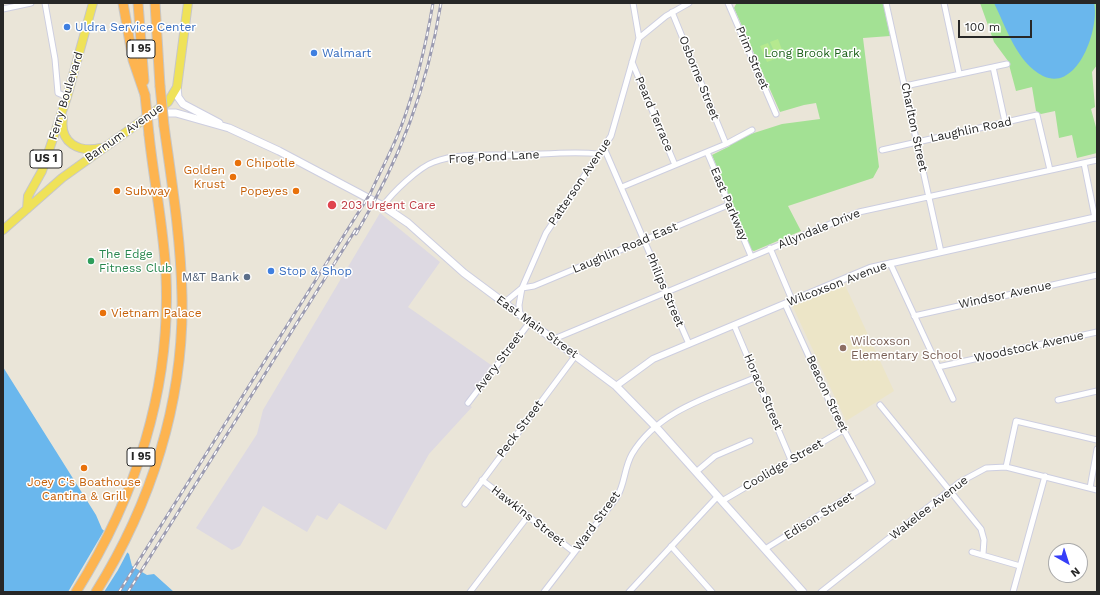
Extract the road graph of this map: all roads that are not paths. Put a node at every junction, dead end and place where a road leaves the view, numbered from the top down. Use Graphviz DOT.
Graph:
graph roads {
  1 [pos="31,3"];
  2 [pos="45,3"];
  3 [pos="93,3"];
  4 [pos="123,3"];
  5 [pos="138,3"];
  6 [pos="155,3"];
  7 [pos="161,3"];
  8 [pos="188,3"];
  9 [pos="633,3"];
  10 [pos="688,3"];
  11 [pos="728,3"];
  12 [pos="886,3"];
  13 [pos="944,3"];
  14 [pos="3,9"];
  15 [pos="672,12"];
  16 [pos="156,38"];
  17 [pos="639,38"];
  18 [pos="632,62"];
  19 [pos="1007,64"];
  20 [pos="993,67"];
  21 [pos="959,74"];
  22 [pos="905,86"];
  23 [pos="177,87"];
  24 [pos="145,95"];
  25 [pos="67,97"];
  26 [pos="63,107"];
  27 [pos="776,114"];
  28 [pos="144,119"];
  29 [pos="1004,122"];
  30 [pos="223,125"];
  31 [pos="752,130"];
  32 [pos="917,141"];
  33 [pos="726,144"];
  34 [pos="103,147"];
  35 [pos="604,148"];
  36 [pos="882,150"];
  37 [pos="707,152"];
  38 [pos="599,154"];
  39 [pos="1097,160"];
  40 [pos="1084,163"];
  41 [pos="675,165"];
  42 [pos="1050,170"];
  43 [pos="622,187"];
  44 [pos="928,197"];
  45 [pos="728,205"];
  46 [pos="384,206"];
  47 [pos="27,209"];
  48 [pos="1096,217"];
  49 [pos="3,230"];
  50 [pos="644,240"];
  51 [pos="770,248"];
  52 [pos="941,252"];
  53 [pos="751,256"];
  54 [pos="890,263"];
  55 [pos="1097,275"];
  56 [pos="522,288"];
  57 [pos="666,292"];
  58 [pos="792,300"];
  59 [pos="504,303"];
  60 [pos="785,304"];
  61 [pos="521,315"];
  62 [pos="914,316"];
  63 [pos="530,322"];
  64 [pos="734,324"];
  65 [pos="1097,332"];
  66 [pos="554,339"];
  67 [pos="689,344"];
  68 [pos="576,355"];
  69 [pos="938,367"];
  70 [pos="757,377"];
  71 [pos="616,386"];
  72 [pos="1097,390"];
  73 [pos="953,399"];
  74 [pos="1058,400"];
  75 [pos="468,403"];
  76 [pos="880,405"];
  77 [pos="656,428"];
  78 [pos="843,430"];
  79 [pos="1097,440"];
  80 [pos="750,441"];
  81 [pos="1097,449"];
  82 [pos="791,460"];
  83 [pos="1006,467"];
  84 [pos="696,472"];
  85 [pos="1045,476"];
  86 [pos="482,480"];
  87 [pos="872,482"];
  88 [pos="1090,488"];
  89 [pos="949,490"];
  90 [pos="1097,490"];
  91 [pos="720,498"];
  92 [pos="465,504"];
  93 [pos="528,516"];
  94 [pos="671,546"];
  95 [pos="765,550"];
  96 [pos="574,552"];
  97 [pos="972,552"];
  98 [pos="983,554"];
  99 [pos="1020,566"];
  100 [pos="799,591"];
  101 [pos="76,592"];
  102 [pos="96,592"];
  103 [pos="470,592"];
  104 [pos="544,592"];
  105 [pos="629,592"];
  106 [pos="712,592"];
  107 [pos="821,592"];
  108 [pos="1013,592"];
  1 -- 14 [label="street"];
  2 -- 25 [label="street"];
  3 -- 25 [label="main road, Ferry Boulevard / US 1"];
  4 -- 24 [label="highway"];
  5 -- 24 [label="highway, I 95"];
  6 -- 16 [label="highway, I 95"];
  7 -- 16 [label="highway"];
  8 -- 23 [label="main road, Barnum Avenue / US 1"];
  9 -- 17 [label="street"];
  10 -- 15 [label="street"];
  11 -- 27 [label="street, Prim Street"];
  12 -- 22 [label="street, Charlton Street"];
  13 -- 21 [label="street"];
  15 -- 17 [label="street"];
  15 -- 33 [label="street, Osborne Street"];
  16 -- 102 [label="highway, I 95, bridge"];
  17 -- 18 [label="street, Patterson Avenue"];
  18 -- 35 [label="street, Patterson Avenue"];
  18 -- 41 [label="street, Peard Terrace"];
  19 -- 20 [label="street"];
  20 -- 21 [label="street"];
  20 -- 29 [label="street"];
  21 -- 22 [label="street"];
  22 -- 32 [label="street, Charlton Street"];
  23 -- 28 [label="main road, Barnum Avenue / US 1"];
  23 -- 30 [label="main road, East Main Street"];
  24 -- 101 [label="highway, I 95, bridge"];
  25 -- 26 [label="main road, Ferry Boulevard / US 1"];
  26 -- 34 [label="main road"];
  26 -- 47 [label="main road, Ferry Boulevard / US 1"];
  28 -- 30 [label="main road, East Main Street"];
  28 -- 34 [label="main road, Barnum Avenue / US 1"];
  29 -- 32 [label="street, Laughlin Road"];
  29 -- 42 [label="street, Laughlin Road"];
  30 -- 46 [label="main road, East Main Street"];
  31 -- 33 [label="street"];
  32 -- 36 [label="street, Laughlin Road"];
  32 -- 44 [label="street, Charlton Street"];
  33 -- 37 [label="street"];
  34 -- 47 [label="main road, Barnum Avenue / US 1"];
  35 -- 38 [label="street, Patterson Avenue"];
  35 -- 43 [label="street, Philips Street"];
  37 -- 41 [label="street"];
  37 -- 45 [label="street, East Parkway"];
  38 -- 46 [label="street, Frog Pond Lane"];
  38 -- 56 [label="street, Patterson Avenue"];
  39 -- 40 [label="street, Allyndale Drive"];
  40 -- 42 [label="street, Allyndale Drive"];
  40 -- 48 [label="street"];
  41 -- 43 [label="street"];
  42 -- 44 [label="street, Allyndale Drive"];
  43 -- 50 [label="street, Philips Street"];
  44 -- 51 [label="street, Allyndale Drive"];
  44 -- 52 [label="street, Charlton Street"];
  45 -- 50 [label="street, Laughlin Road East"];
  45 -- 53 [label="street, East Parkway"];
  46 -- 59 [label="main road, East Main Street"];
  47 -- 49 [label="main road, Barnum Avenue / US 1"];
  48 -- 52 [label="street, Wilcoxson Avenue"];
  50 -- 56 [label="street, Laughlin Road East"];
  50 -- 57 [label="street, Philips Street"];
  51 -- 53 [label="street, Allyndale Drive"];
  51 -- 58 [label="street"];
  52 -- 54 [label="street, Wilcoxson Avenue"];
  53 -- 57 [label="street, Allyndale Drive"];
  54 -- 58 [label="street, Wilcoxson Avenue"];
  54 -- 62 [label="street"];
  55 -- 62 [label="street, Windsor Avenue"];
  56 -- 59 [label="street, Patterson Avenue"];
  56 -- 61 [label="street, Patterson Avenue"];
  57 -- 66 [label="street, Allyndale Drive"];
  57 -- 67 [label="street, Philips Street"];
  58 -- 60 [label="street, Wilcoxson Avenue"];
  59 -- 61 [label="main road, East Main Street"];
  60 -- 64 [label="street, Wilcoxson Avenue"];
  60 -- 78 [label="street, Beacon Street"];
  61 -- 63 [label="main road, East Main Street"];
  62 -- 69 [label="street"];
  63 -- 66 [label="main road, East Main Street"];
  63 -- 75 [label="street, Avery Street"];
  64 -- 67 [label="street, Wilcoxson Avenue"];
  64 -- 70 [label="street, Horace Street"];
  65 -- 69 [label="street, Woodstock Avenue"];
  66 -- 68 [label="main road, East Main Street"];
  67 -- 71 [label="street, Wilcoxson Avenue"];
  68 -- 71 [label="main road, East Main Street"];
  68 -- 86 [label="street, Peck Street"];
  69 -- 73 [label="street"];
  70 -- 77 [label="street, Ward Street"];
  70 -- 82 [label="street, Horace Street"];
  71 -- 77 [label="main road, East Main Street"];
  72 -- 74 [label="street"];
  76 -- 89 [label="street"];
  77 -- 84 [label="main road, East Main Street"];
  77 -- 96 [label="street, Ward Street"];
  78 -- 82 [label="street, Coolidge Street"];
  78 -- 87 [label="street, Beacon Street"];
  79 -- 83 [label="street"];
  80 -- 84 [label="street"];
  81 -- 88 [label="street"];
  82 -- 91 [label="street, Coolidge Street"];
  83 -- 85 [label="street, Wakelee Avenue"];
  83 -- 89 [label="street, Wakelee Avenue"];
  84 -- 91 [label="main road, East Main Street"];
  85 -- 88 [label="street, Wakelee Avenue"];
  85 -- 99 [label="street"];
  86 -- 92 [label="street, Peck Street"];
  86 -- 93 [label="street, Hawkins Street"];
  87 -- 95 [label="street, Edison Street"];
  88 -- 90 [label="street, Wakelee Avenue"];
  89 -- 98 [label="street"];
  89 -- 107 [label="street, Wakelee Avenue"];
  91 -- 94 [label="street, Coolidge Street"];
  91 -- 95 [label="main road, East Main Street"];
  93 -- 96 [label="street, Hawkins Street"];
  93 -- 103 [label="street"];
  94 -- 105 [label="street, Coolidge Street"];
  94 -- 106 [label="street"];
  95 -- 100 [label="main road, East Main Street"];
  96 -- 104 [label="street, Ward Street"];
  97 -- 98 [label="street"];
  98 -- 99 [label="street"];
  99 -- 108 [label="street"];
}
